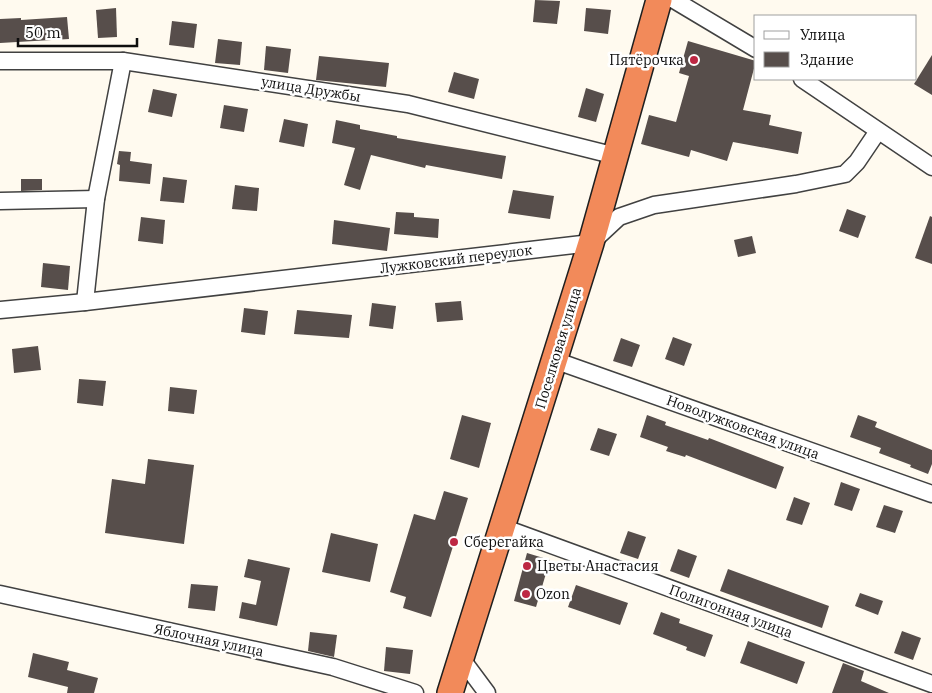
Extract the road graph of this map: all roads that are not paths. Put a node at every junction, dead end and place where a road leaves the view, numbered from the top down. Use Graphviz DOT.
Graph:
graph roads {
  1 [pos="659,0"];
  2 [pos="674,0"];
  3 [pos="754,48"];
  4 [pos="0,61"];
  5 [pos="122,61"];
  6 [pos="803,80"];
  7 [pos="878,132"];
  8 [pos="616,156"];
  9 [pos="932,167"];
  10 [pos="96,199"];
  11 [pos="0,201"];
  12 [pos="591,244"];
  13 [pos="84,302"];
  14 [pos="0,310"];
  15 [pos="554,360"];
  16 [pos="932,494"];
  17 [pos="502,527"];
  18 [pos="0,594"];
  19 [pos="461,658"];
  20 [pos="932,684"];
  21 [pos="416,693"];
  22 [pos="450,693"];
  23 [pos="487,693"];
  1 -- 8 [label="highway, Поселковая улица"];
  2 -- 3 [label="street"];
  4 -- 5 [label="street, улица Дружбы"];
  5 -- 8 [label="street, улица Дружбы"];
  5 -- 10 [label="street"];
  6 -- 7 [label="street"];
  7 -- 9 [label="street"];
  7 -- 12 [label="street"];
  8 -- 12 [label="highway, Поселковая улица"];
  10 -- 11 [label="street"];
  10 -- 13 [label="street"];
  12 -- 13 [label="street, Лужковский переулок"];
  12 -- 15 [label="highway, Поселковая улица"];
  13 -- 14 [label="street, Лужковский переулок"];
  15 -- 16 [label="street, Новолужковская улица"];
  15 -- 17 [label="highway, Поселковая улица"];
  17 -- 19 [label="highway, Поселковая улица"];
  17 -- 20 [label="street, Полигонная улица"];
  18 -- 21 [label="street, Яблочная улица"];
  19 -- 22 [label="highway, Поселковая улица"];
  19 -- 23 [label="street"];
}
